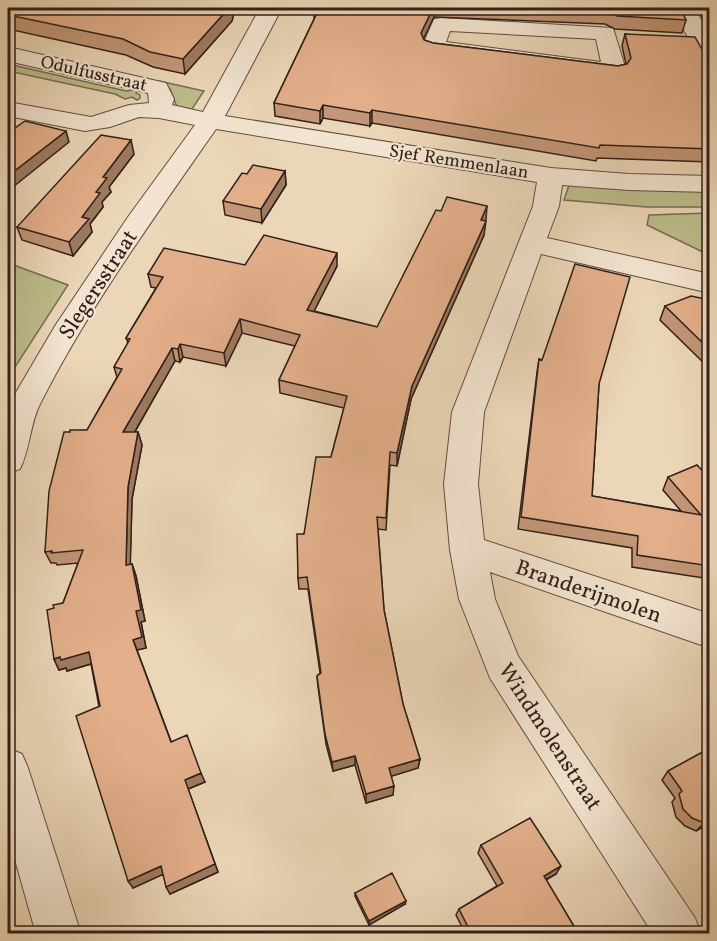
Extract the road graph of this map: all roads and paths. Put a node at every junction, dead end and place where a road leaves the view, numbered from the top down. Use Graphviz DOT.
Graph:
graph roads {
  1 [pos="272,8"];
  2 [pos="684,8"];
  3 [pos="616,38"];
  4 [pos="679,42"];
  5 [pos="705,51"];
  6 [pos="8,54"];
  7 [pos="159,108"];
  8 [pos="8,109"];
  9 [pos="210,121"];
  10 [pos="551,176"];
  11 [pos="710,184"];
  12 [pos="531,243"];
  13 [pos="710,284"];
  14 [pos="8,460"];
  15 [pos="468,550"];
  16 [pos="710,631"];
  17 [pos="8,768"];
  18 [pos="59,933"];
  19 [pos="679,933"];
  1 -- 9 [label="street, Slegersstraat"];
  2 -- 5 [label="street"];
  3 -- 3 [label="street"];
  4 -- 5 [label="street"];
  6 -- 7 [label="street, Odulfusstraat"];
  7 -- 8 [label="street"];
  7 -- 9 [label="street"];
  9 -- 10 [label="street, Sjef Remmenlaan"];
  9 -- 14 [label="street, Slegersstraat"];
  10 -- 11 [label="street, Sjef Remmenlaan"];
  10 -- 12 [label="street, Windmolenstraat"];
  12 -- 13 [label="street"];
  12 -- 15 [label="street, Windmolenstraat"];
  15 -- 16 [label="street, Branderijmolen"];
  15 -- 19 [label="street, Windmolenstraat"];
  17 -- 18 [label="street"];
}
